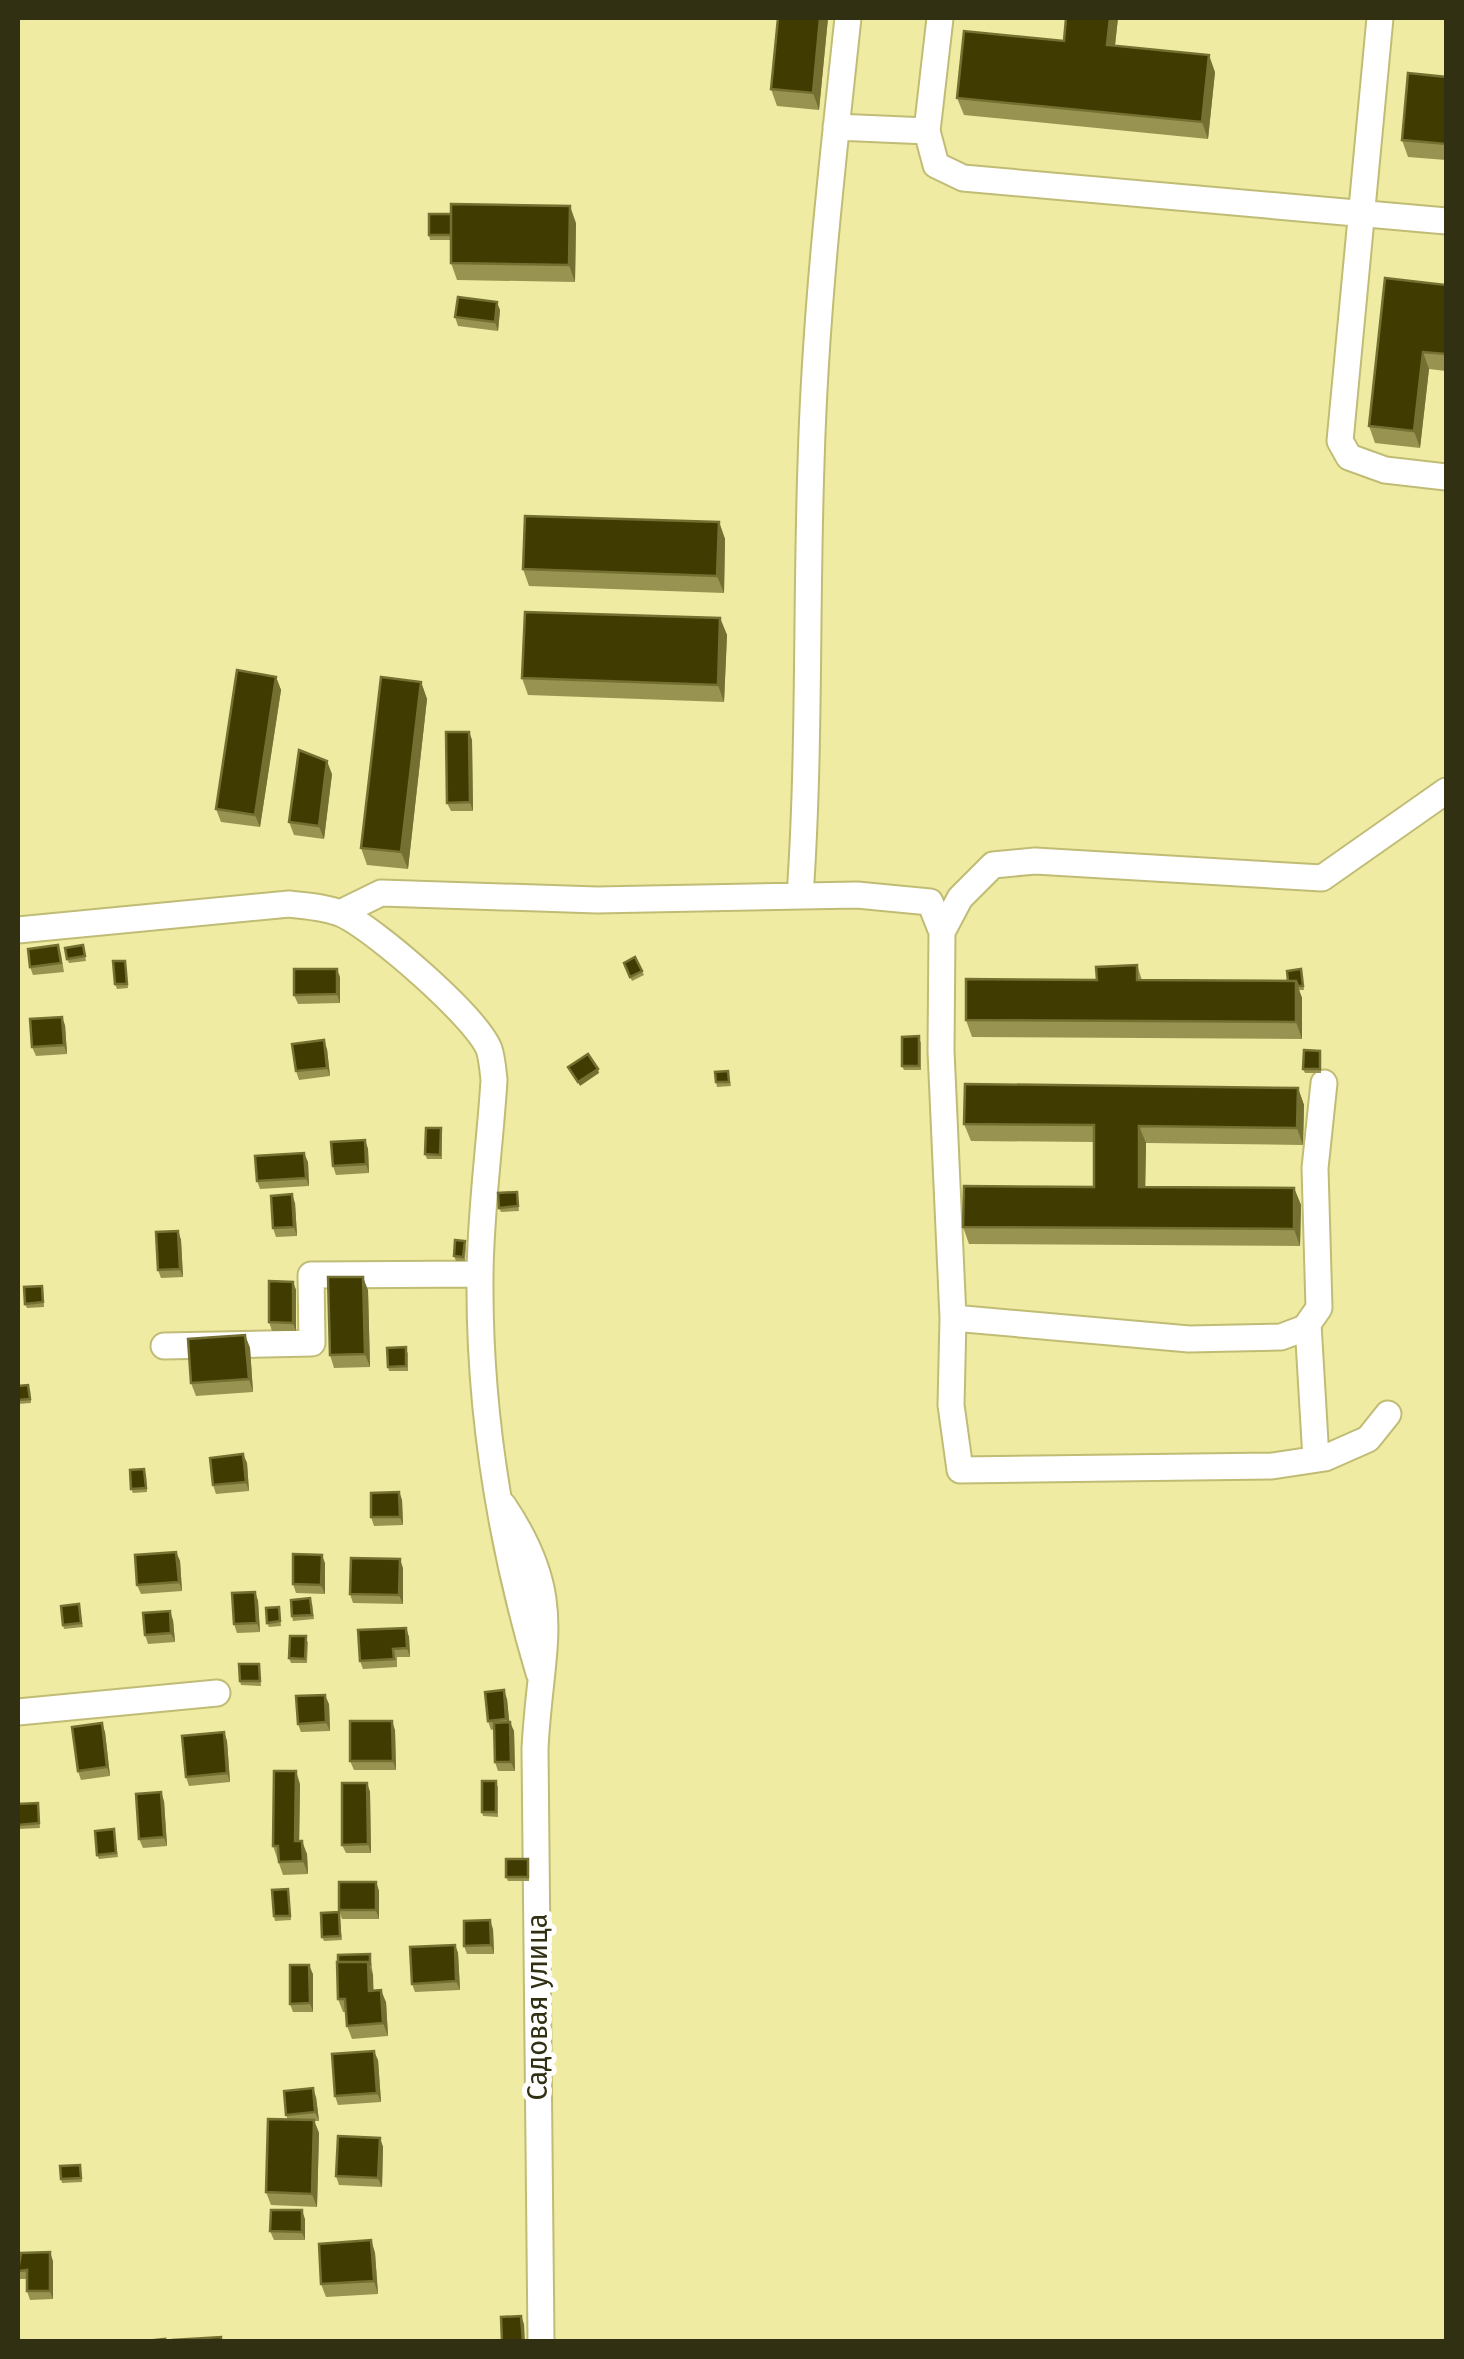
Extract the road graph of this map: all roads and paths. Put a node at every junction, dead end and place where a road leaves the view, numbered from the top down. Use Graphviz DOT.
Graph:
graph roads {
  1 [pos="848,18"];
  2 [pos="940,18"];
  3 [pos="1380,18"];
  4 [pos="836,127"];
  5 [pos="927,131"];
  6 [pos="1361,212"];
  7 [pos="1446,221"];
  8 [pos="1446,477"];
  9 [pos="1446,791"];
  10 [pos="800,896"];
  11 [pos="340,913"];
  12 [pos="18,930"];
  13 [pos="942,932"];
  14 [pos="1324,1083"];
  15 [pos="480,1274"];
  16 [pos="953,1318"];
  17 [pos="1308,1324"];
  18 [pos="164,1346"];
  19 [pos="1388,1414"];
  20 [pos="1316,1460"];
  21 [pos="217,1693"];
  22 [pos="18,1712"];
  23 [pos="541,2342"];
  1 -- 4 [label="street"];
  2 -- 5 [label="street"];
  3 -- 6 [label="street"];
  4 -- 5 [label="street"];
  4 -- 10 [label="street"];
  5 -- 6 [label="street"];
  6 -- 7 [label="street"];
  6 -- 8 [label="street"];
  9 -- 13 [label="street"];
  10 -- 11 [label="street"];
  10 -- 13 [label="street"];
  11 -- 12 [label="street"];
  11 -- 15 [label="street, Садовая улица"];
  13 -- 16 [label="street"];
  14 -- 17 [label="street"];
  15 -- 18 [label="street"];
  15 -- 23 [label="street, Садовая улица"];
  16 -- 17 [label="street"];
  16 -- 20 [label="street"];
  17 -- 20 [label="street"];
  19 -- 20 [label="street"];
  21 -- 22 [label="street"];
}
